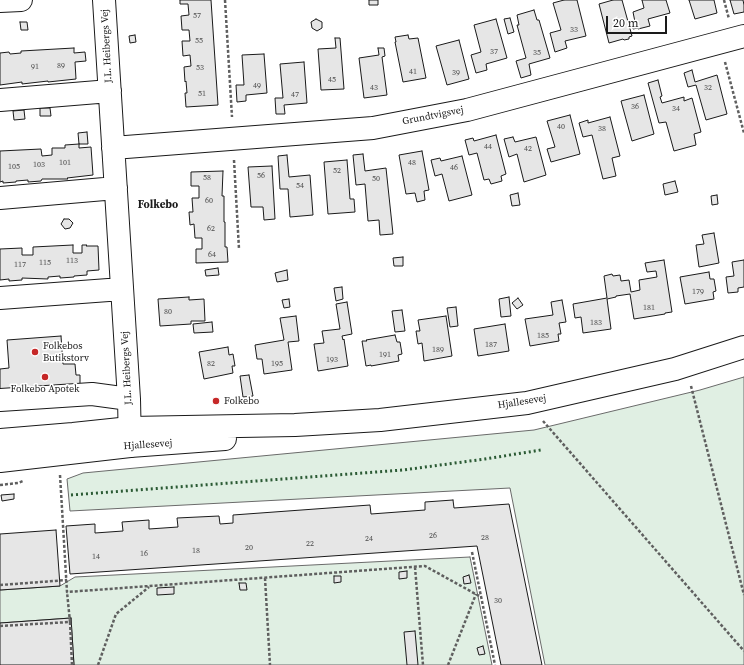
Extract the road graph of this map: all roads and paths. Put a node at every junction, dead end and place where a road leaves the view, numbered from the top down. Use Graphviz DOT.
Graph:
graph roads {
  1 [pos="21,0"];
  2 [pos="104,0"];
  3 [pos="0,1"];
  4 [pos="744,36"];
  5 [pos="719,42"];
  6 [pos="110,91"];
  7 [pos="0,100"];
  8 [pos="744,133"];
  9 [pos="113,148"];
  10 [pos="116,188"];
  11 [pos="0,198"];
  12 [pos="122,290"];
  13 [pos="0,298"];
  14 [pos="744,347"];
  15 [pos="685,366"];
  16 [pos="129,399"];
  17 [pos="0,400"];
  18 [pos="526,402"];
  19 [pos="130,437"];
  20 [pos="0,440"];
  21 [pos="58,454"];
  22 [pos="0,461"];
  23 [pos="472,552"];
  24 [pos="415,567"];
  25 [pos="265,578"];
  26 [pos="67,580"];
  27 [pos="0,585"];
  28 [pos="149,586"];
  29 [pos="67,592"];
  30 [pos="476,594"];
  31 [pos="744,595"];
  32 [pos="481,597"];
  33 [pos="70,622"];
  34 [pos="0,626"];
  35 [pos="744,651"];
  36 [pos="72,665"];
  37 [pos="98,665"];
  38 [pos="270,665"];
  39 [pos="423,665"];
  40 [pos="448,665"];
  41 [pos="495,665"];
  1 -- 3 [label="street"];
  2 -- 6 [label="street, J.L. Heibergs Vej"];
  4 -- 5 [label="street, Grundtvigsvej"];
  5 -- 8 [label="path"];
  5 -- 9 [label="street, Grundtvigsvej"];
  6 -- 7 [label="street, J.L. Heibergs Vej"];
  6 -- 9 [label="street, J.L. Heibergs Vej"];
  9 -- 10 [label="street, J.L. Heibergs Vej"];
  10 -- 11 [label="street"];
  10 -- 12 [label="street, J.L. Heibergs Vej"];
  12 -- 13 [label="street"];
  12 -- 16 [label="street, J.L. Heibergs Vej"];
  14 -- 15 [label="street, Hjallesevej"];
  15 -- 18 [label="street, Hjallesevej"];
  15 -- 31 [label="path"];
  16 -- 17 [label="street"];
  16 -- 19 [label="street, J.L. Heibergs Vej"];
  18 -- 19 [label="street, Hjallesevej"];
  18 -- 35 [label="path"];
  19 -- 20 [label="street, Hjallesevej"];
  19 -- 21 [label="street, Hjallesevej"];
  21 -- 22 [label="street, Hjallesevej"];
  21 -- 26 [label="path"];
  23 -- 32 [label="path"];
  24 -- 25 [label="path"];
  24 -- 30 [label="path"];
  24 -- 39 [label="path"];
  25 -- 28 [label="path"];
  25 -- 38 [label="path"];
  26 -- 27 [label="path"];
  26 -- 29 [label="path"];
  28 -- 29 [label="path"];
  28 -- 37 [label="path"];
  29 -- 33 [label="path"];
  30 -- 32 [label="path"];
  30 -- 40 [label="path"];
  32 -- 41 [label="path"];
  33 -- 34 [label="path"];
  33 -- 36 [label="path"];
}
